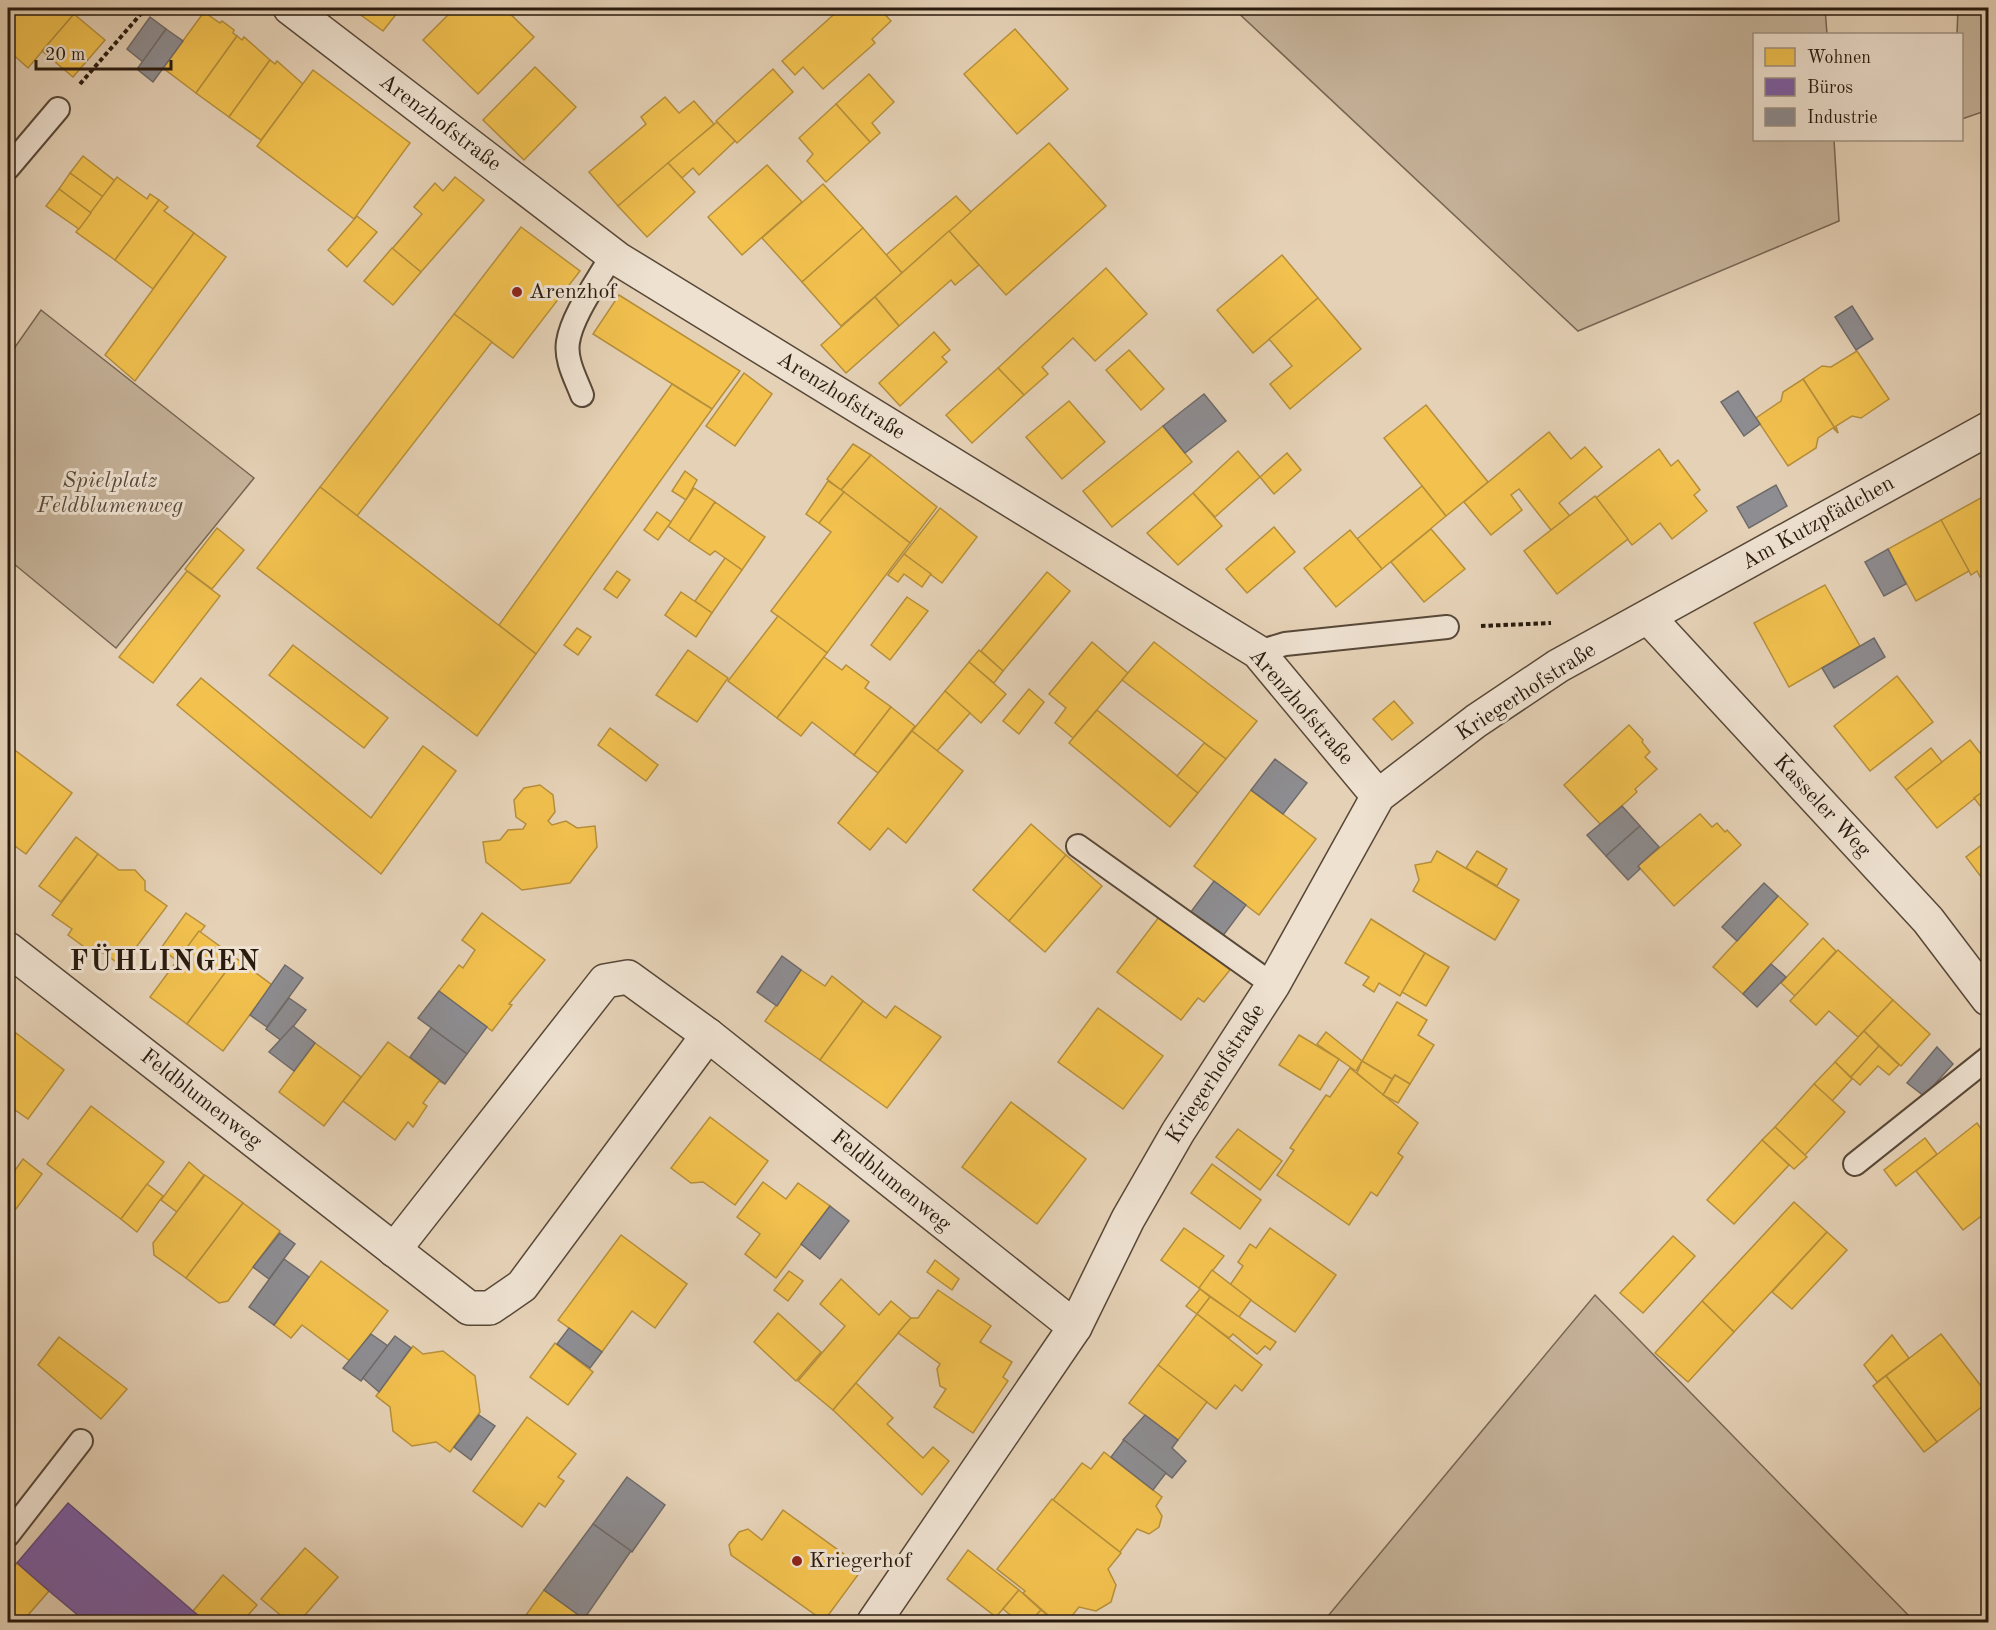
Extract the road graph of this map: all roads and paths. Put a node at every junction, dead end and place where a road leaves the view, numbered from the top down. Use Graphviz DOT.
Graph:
graph roads {
  1 [pos="146,8"];
  2 [pos="290,8"];
  3 [pos="58,109"];
  4 [pos="8,168"];
  5 [pos="612,255"];
  6 [pos="582,395"];
  7 [pos="1989,429"];
  8 [pos="1649,618"];
  9 [pos="1447,627"];
  10 [pos="1258,652"];
  11 [pos="1378,795"];
  12 [pos="1078,846"];
  13 [pos="8,949"];
  14 [pos="1273,985"];
  15 [pos="1989,999"];
  16 [pos="708,1035"];
  17 [pos="1989,1058"];
  18 [pos="1856,1164"];
  19 [pos="394,1250"];
  20 [pos="1075,1327"];
  21 [pos="81,1441"];
  22 [pos="8,1535"];
  23 [pos="874,1623"];
  1 -- 3 [label="path"];
  2 -- 5 [label="street, Arenzhofstraße"];
  3 -- 4 [label="lane"];
  5 -- 6 [label="lane"];
  5 -- 10 [label="street, Arenzhofstraße"];
  7 -- 8 [label="street, Am Kutzpfädchen"];
  8 -- 11 [label="street, Kriegerhofstraße"];
  8 -- 15 [label="street, Kasseler Weg"];
  9 -- 10 [label="lane"];
  10 -- 11 [label="street, Arenzhofstraße"];
  11 -- 14 [label="street, Kriegerhofstraße"];
  12 -- 14 [label="lane"];
  13 -- 19 [label="street, Feldblumenweg"];
  14 -- 20 [label="street, Kriegerhofstraße"];
  16 -- 19 [label="street, Feldblumenweg"];
  16 -- 19 [label="street, Feldblumenweg"];
  16 -- 20 [label="street, Feldblumenweg"];
  17 -- 18 [label="lane"];
  20 -- 23 [label="street, Kriegerhofstraße"];
  21 -- 22 [label="lane"];
}
